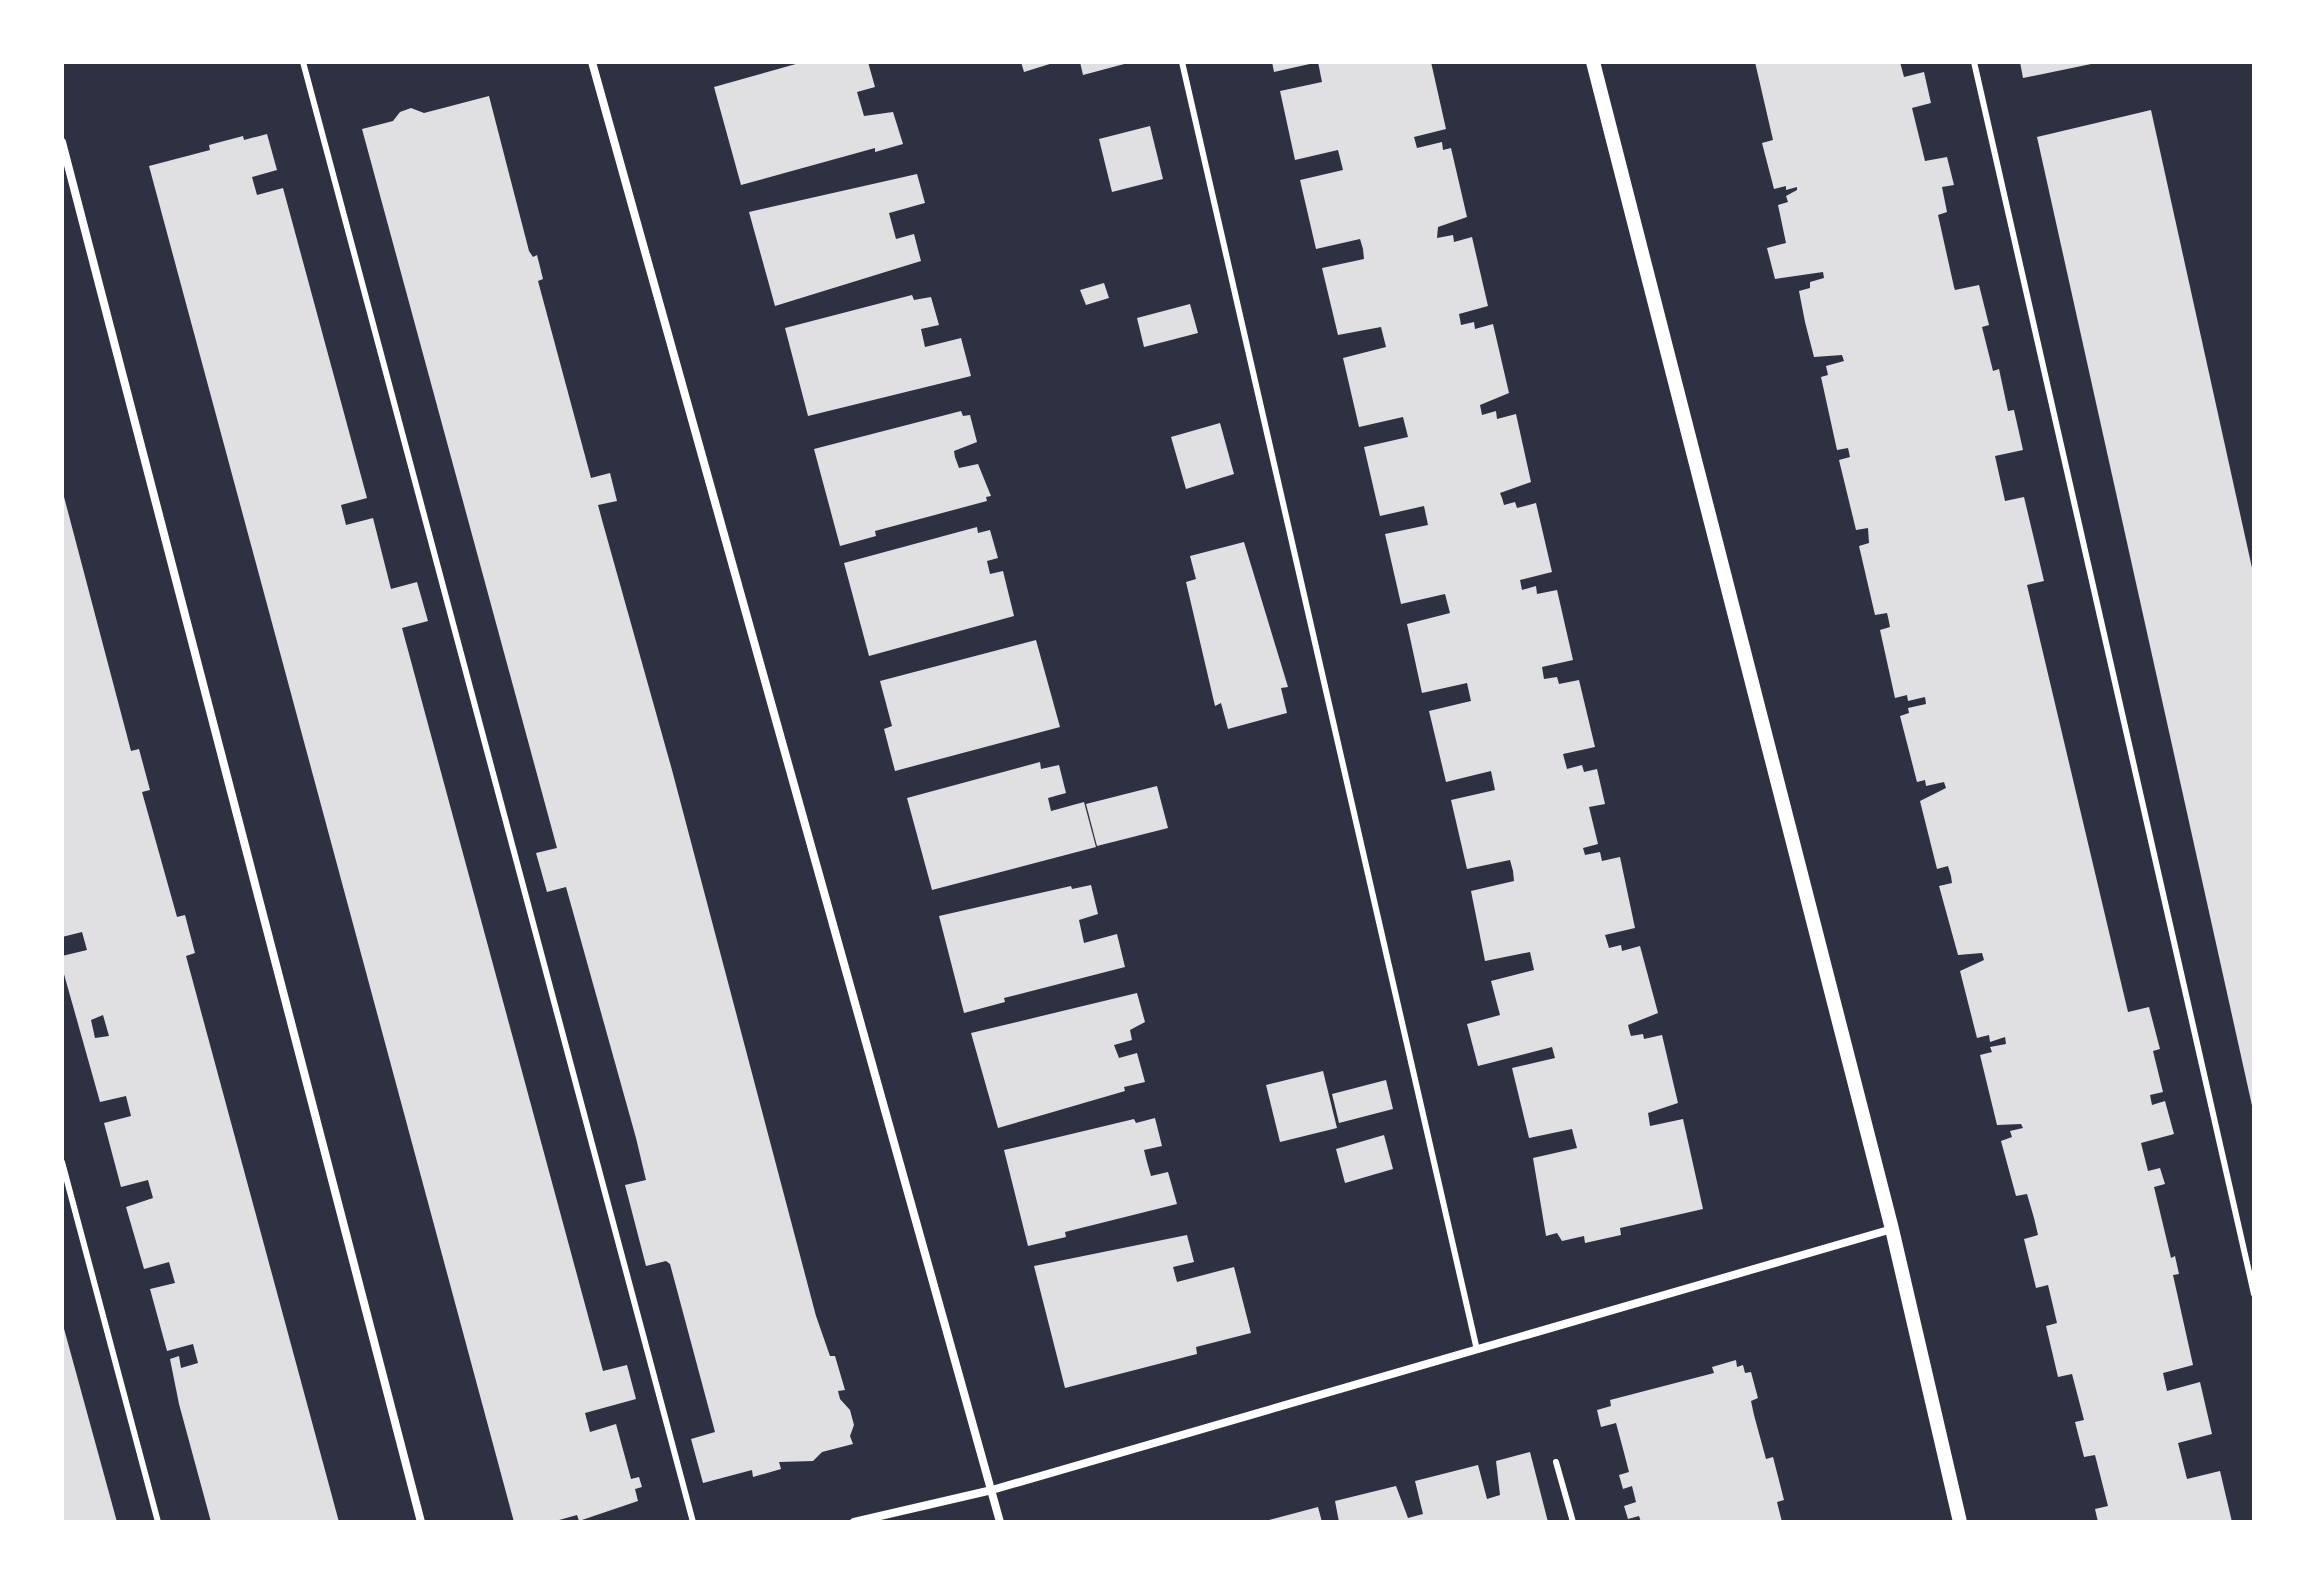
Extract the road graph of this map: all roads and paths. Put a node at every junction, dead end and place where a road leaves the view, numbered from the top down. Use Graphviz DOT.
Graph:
graph roads {
  1 [pos="303,62"];
  2 [pos="592,62"];
  3 [pos="1182,62"];
  4 [pos="1593,62"];
  5 [pos="1974,62"];
  6 [pos="62,142"];
  7 [pos="62,1162"];
  8 [pos="1892,1229"];
  9 [pos="2254,1294"];
  10 [pos="1477,1350"];
  11 [pos="1556,1462"];
  12 [pos="992,1490"];
  13 [pos="158,1522"];
  14 [pos="421,1522"];
  15 [pos="693,1522"];
  16 [pos="854,1522"];
  17 [pos="1000,1522"];
  18 [pos="1573,1522"];
  19 [pos="1960,1522"];
  1 -- 15 [label="lane"];
  2 -- 12 [label="street"];
  3 -- 10 [label="lane"];
  4 -- 8 [label="street"];
  5 -- 9 [label="lane"];
  6 -- 14 [label="street"];
  7 -- 13 [label="lane"];
  8 -- 10 [label="street"];
  8 -- 19 [label="street"];
  10 -- 12 [label="street"];
  11 -- 18 [label="lane"];
  12 -- 16 [label="street"];
  12 -- 17 [label="street"];
}
